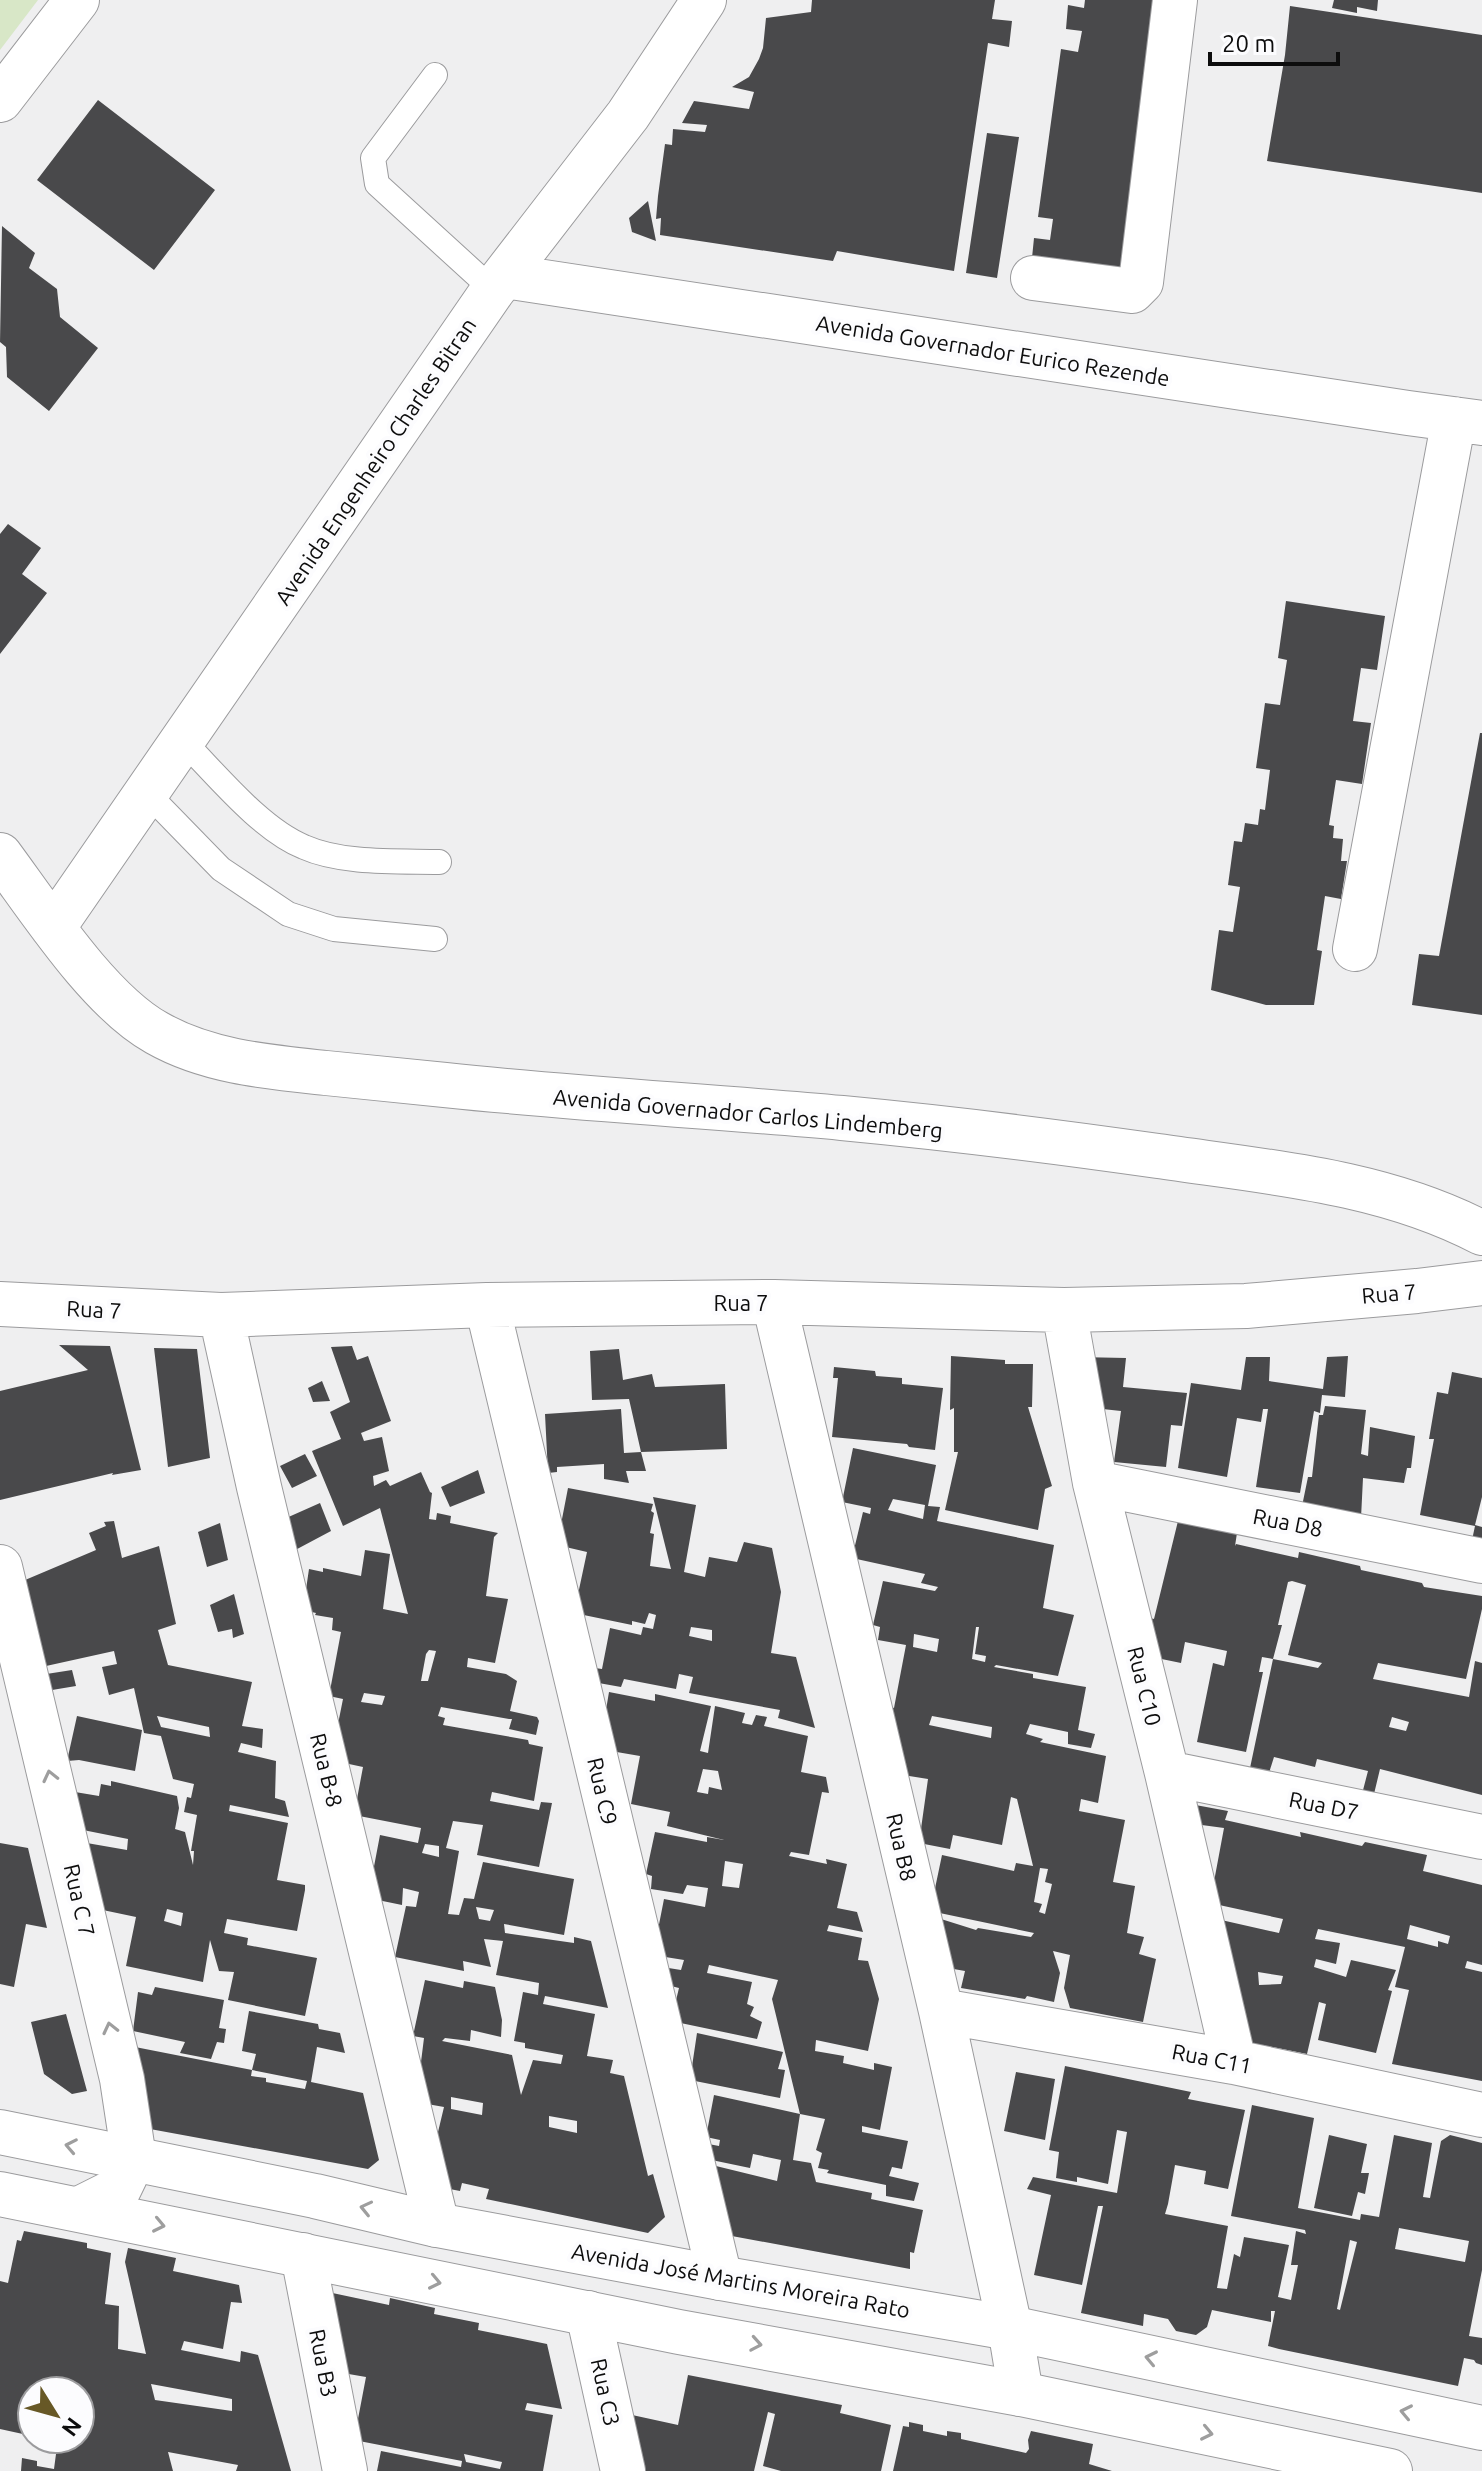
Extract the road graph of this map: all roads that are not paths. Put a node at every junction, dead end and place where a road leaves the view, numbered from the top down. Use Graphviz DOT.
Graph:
graph roads {
  1 [pos="77,0"];
  2 [pos="704,0"];
  3 [pos="1175,0"];
  4 [pos="435,75"];
  5 [pos="0,100"];
  6 [pos="1033,278"];
  7 [pos="498,283"];
  8 [pos="1468,421"];
  9 [pos="183,741"];
  10 [pos="146,792"];
  11 [pos="0,855"];
  12 [pos="439,862"];
  13 [pos="53,928"];
  14 [pos="435,939"];
  15 [pos="1355,949"];
  16 [pos="1482,1233"];
  17 [pos="1482,1283"];
  18 [pos="774,1302"];
  19 [pos="0,1304"];
  20 [pos="487,1305"];
  21 [pos="1064,1310"];
  22 [pos="221,1315"];
  23 [pos="1095,1483"];
  24 [pos="1482,1561"];
  25 [pos="0,1567"];
  26 [pos="1167,1773"];
  27 [pos="1482,1837"];
  28 [pos="941,2011"];
  29 [pos="1234,2062"];
  30 [pos="1482,2115"];
  31 [pos="0,2132"];
  32 [pos="134,2158"];
  33 [pos="0,2194"];
  34 [pos="79,2209"];
  35 [pos="437,2225"];
  36 [pos="303,2255"];
  37 [pos="720,2278"];
  38 [pos="588,2313"];
  39 [pos="1010,2328"];
  40 [pos="1021,2394"];
  41 [pos="1482,2428"];
  42 [pos="345,2471"];
  43 [pos="623,2471"];
  44 [pos="1390,2471"];
  1 -- 5 [label="street"];
  2 -- 7 [label="street, Avenida Engenheiro Charles Bitran"];
  3 -- 6 [label="street"];
  4 -- 7 [label="lane"];
  7 -- 8 [label="street, Avenida Governador Eurico Rezende"];
  7 -- 9 [label="street, Avenida Engenheiro Charles Bitran"];
  8 -- 15 [label="street"];
  9 -- 10 [label="street, Avenida Engenheiro Charles Bitran"];
  9 -- 12 [label="lane"];
  10 -- 13 [label="street, Avenida Engenheiro Charles Bitran"];
  10 -- 14 [label="lane"];
  11 -- 13 [label="street, Avenida Governador Carlos Lindemberg"];
  13 -- 16 [label="street, Avenida Governador Carlos Lindemberg"];
  17 -- 21 [label="street, Rua 7"];
  18 -- 20 [label="street, Rua 7"];
  18 -- 21 [label="street, Rua 7"];
  18 -- 28 [label="street, Rua B8"];
  19 -- 22 [label="street, Rua 7"];
  20 -- 22 [label="street, Rua 7"];
  20 -- 37 [label="street, Rua C9"];
  21 -- 23 [label="street, Rua C10"];
  22 -- 35 [label="street, Rua B-8"];
  23 -- 24 [label="street, Rua D8"];
  23 -- 26 [label="street, Rua C10"];
  32 -- 25 [label="street, Rua C 7, one-way"];
  26 -- 27 [label="street, Rua D7"];
  26 -- 29 [label="street, Rua C10"];
  28 -- 29 [label="street, Rua C11"];
  28 -- 39 [label="street, Rua B8"];
  29 -- 30 [label="street, Rua C11"];
  32 -- 31 [label="street, Avenida José Martins Moreira Rato, one-way"];
  32 -- 34 [label="street"];
  35 -- 32 [label="street, Avenida José Martins Moreira Rato, one-way"];
  33 -- 34 [label="street"];
  34 -- 36 [label="street, one-way"];
  35 -- 37 [label="street, Avenida José Martins Moreira Rato"];
  36 -- 38 [label="street, one-way"];
  36 -- 42 [label="street, Rua B3"];
  37 -- 39 [label="street, Avenida José Martins Moreira Rato"];
  38 -- 40 [label="street, one-way"];
  38 -- 43 [label="street, Rua C3"];
  39 -- 40 [label="street, Rua B8"];
  41 -- 39 [label="street, Avenida José Martins Moreira Rato, one-way"];
  40 -- 44 [label="street, one-way"];
}
